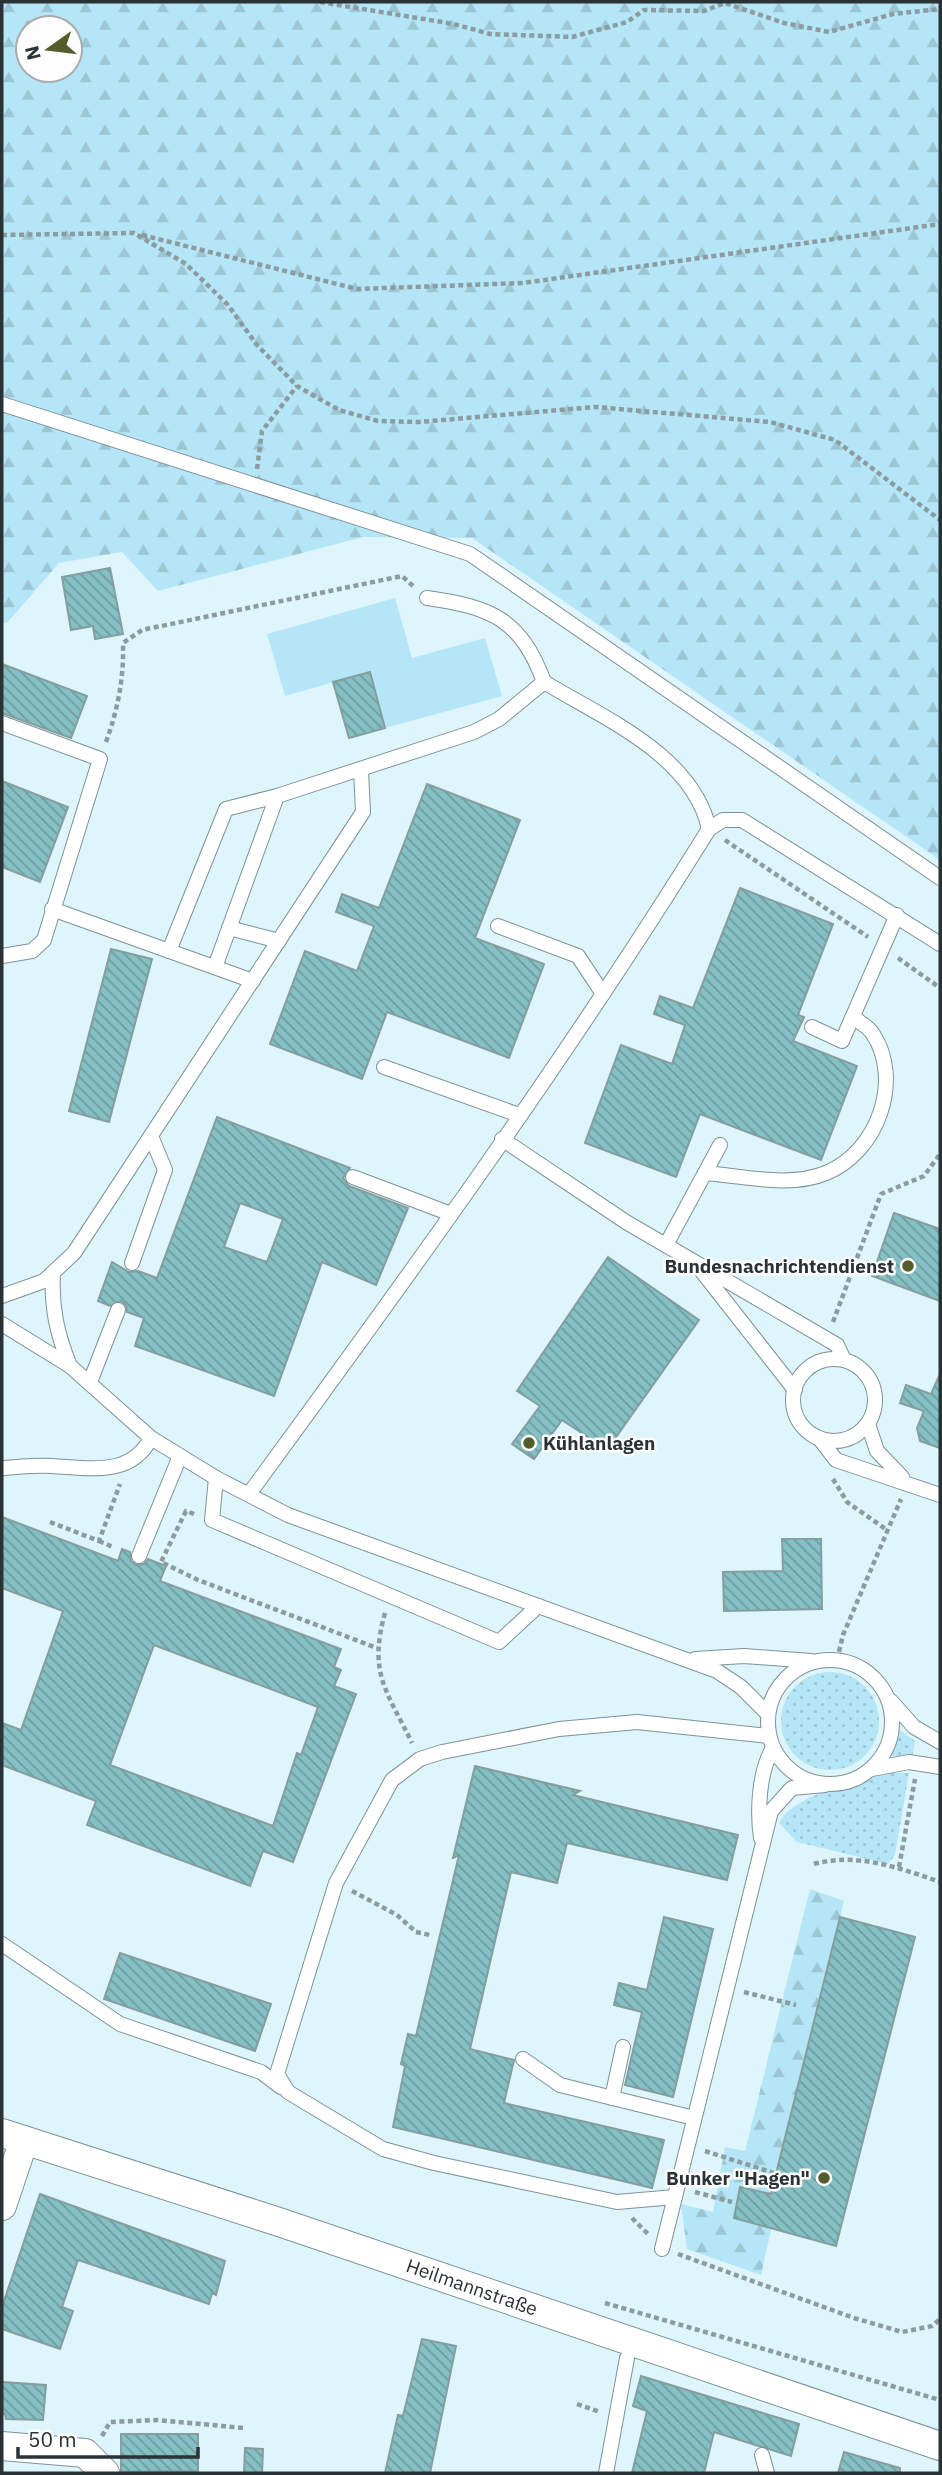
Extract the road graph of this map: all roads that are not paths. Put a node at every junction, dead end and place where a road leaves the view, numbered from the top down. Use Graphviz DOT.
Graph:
graph roads {
  1 [pos="2,404"];
  2 [pos="426,598"];
  3 [pos="544,682"];
  4 [pos="2,723"];
  5 [pos="361,770"];
  6 [pos="277,796"];
  7 [pos="709,830"];
  8 [pos="940,878"];
  9 [pos="52,909"];
  10 [pos="897,915"];
  11 [pos="498,926"];
  12 [pos="229,928"];
  13 [pos="279,941"];
  14 [pos="940,944"];
  15 [pos="169,951"];
  16 [pos="2,956"];
  17 [pos="215,967"];
  18 [pos="253,981"];
  19 [pos="603,993"];
  20 [pos="853,1017"];
  21 [pos="812,1027"];
  22 [pos="384,1067"];
  23 [pos="519,1115"];
  24 [pos="151,1136"];
  25 [pos="502,1139"];
  26 [pos="720,1145"];
  27 [pos="705,1173"];
  28 [pos="353,1177"];
  29 [pos="451,1214"];
  30 [pos="666,1245"];
  31 [pos="695,1262"];
  32 [pos="132,1263"];
  33 [pos="53,1273"];
  34 [pos="2,1296"];
  35 [pos="118,1310"];
  36 [pos="2,1324"];
  37 [pos="844,1360"];
  38 [pos="69,1366"];
  39 [pos="90,1382"];
  40 [pos="794,1390"];
  41 [pos="867,1424"];
  42 [pos="151,1438"];
  43 [pos="819,1438"];
  44 [pos="180,1456"];
  45 [pos="2,1468"];
  46 [pos="216,1478"];
  47 [pos="909,1482"];
  48 [pos="248,1494"];
  49 [pos="940,1494"];
  50 [pos="139,1556"];
  51 [pos="538,1606"];
  52 [pos="686,1660"];
  53 [pos="816,1661"];
  54 [pos="888,1697"];
  55 [pos="768,1714"];
  56 [pos="771,1742"];
  57 [pos="940,1742"];
  58 [pos="940,1767"];
  59 [pos="872,1769"];
  60 [pos="825,1785"];
  61 [pos="762,1843"];
  62 [pos="2,1944"];
  63 [pos="623,2047"];
  64 [pos="523,2059"];
  65 [pos="288,2092"];
  66 [pos="612,2098"];
  67 [pos="694,2118"];
  68 [pos="13,2136"];
  69 [pos="676,2192"];
  70 [pos="2,2206"];
  71 [pos="662,2249"];
  72 [pos="627,2358"];
  73 [pos="936,2443"];
  74 [pos="2,2446"];
  75 [pos="762,2455"];
  76 [pos="105,2473"];
  77 [pos="606,2473"];
  78 [pos="767,2473"];
  1 -- 8 [label="lane"];
  2 -- 3 [label="lane"];
  3 -- 5 [label="lane"];
  3 -- 7 [label="lane"];
  4 -- 9 [label="lane"];
  5 -- 6 [label="lane"];
  5 -- 13 [label="lane"];
  6 -- 12 [label="lane"];
  6 -- 15 [label="lane"];
  7 -- 10 [label="lane"];
  7 -- 19 [label="lane"];
  9 -- 15 [label="lane"];
  9 -- 16 [label="lane"];
  10 -- 14 [label="lane"];
  10 -- 20 [label="lane"];
  11 -- 19 [label="lane"];
  12 -- 13 [label="lane"];
  12 -- 17 [label="lane"];
  13 -- 18 [label="lane"];
  15 -- 17 [label="lane"];
  17 -- 18 [label="lane"];
  18 -- 24 [label="lane"];
  19 -- 23 [label="lane"];
  20 -- 21 [label="lane"];
  20 -- 27 [label="lane"];
  22 -- 23 [label="lane"];
  23 -- 25 [label="lane"];
  24 -- 32 [label="lane"];
  24 -- 33 [label="lane"];
  25 -- 29 [label="lane"];
  25 -- 30 [label="lane"];
  26 -- 27 [label="lane"];
  27 -- 30 [label="lane"];
  28 -- 29 [label="lane"];
  29 -- 48 [label="lane"];
  30 -- 31 [label="lane"];
  31 -- 37 [label="lane"];
  31 -- 40 [label="lane"];
  33 -- 34 [label="lane"];
  33 -- 38 [label="lane"];
  35 -- 39 [label="lane"];
  36 -- 38 [label="lane"];
  37 -- 40 [label="lane"];
  37 -- 41 [label="lane"];
  38 -- 39 [label="lane"];
  39 -- 42 [label="lane"];
  40 -- 43 [label="lane"];
  41 -- 43 [label="lane"];
  41 -- 47 [label="lane"];
  42 -- 44 [label="lane"];
  42 -- 45 [label="lane"];
  43 -- 47 [label="lane"];
  44 -- 46 [label="lane"];
  44 -- 50 [label="lane"];
  46 -- 48 [label="lane"];
  46 -- 51 [label="lane"];
  47 -- 49 [label="lane"];
  48 -- 51 [label="lane"];
  51 -- 52 [label="lane"];
  52 -- 53 [label="lane"];
  52 -- 55 [label="lane"];
  53 -- 54 [label="lane"];
  53 -- 55 [label="lane"];
  54 -- 57 [label="lane"];
  54 -- 59 [label="lane"];
  55 -- 56 [label="lane"];
  56 -- 60 [label="lane"];
  56 -- 61 [label="lane"];
  56 -- 65 [label="lane"];
  58 -- 59 [label="lane"];
  59 -- 60 [label="lane"];
  60 -- 61 [label="lane"];
  61 -- 67 [label="lane"];
  62 -- 65 [label="lane"];
  63 -- 66 [label="lane"];
  64 -- 66 [label="lane"];
  65 -- 69 [label="lane"];
  66 -- 67 [label="lane"];
  67 -- 69 [label="lane"];
  68 -- 70 [label="street"];
  68 -- 73 [label="street, Heilmannstraße"];
  69 -- 71 [label="lane"];
  72 -- 77 [label="lane"];
  74 -- 76 [label="street"];
  75 -- 78 [label="lane"];
}
